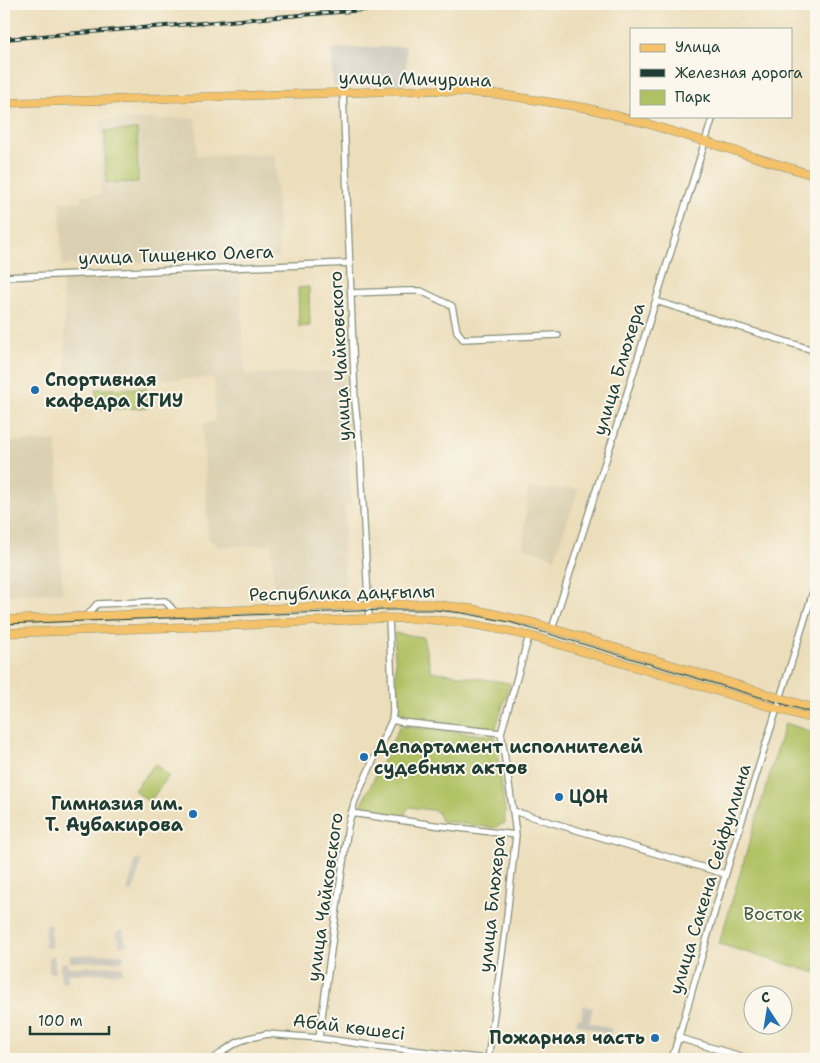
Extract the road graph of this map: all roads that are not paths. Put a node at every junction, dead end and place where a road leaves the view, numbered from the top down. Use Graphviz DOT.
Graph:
graph roads {
  1 [pos="343,92"];
  2 [pos="4,103"];
  3 [pos="711,118"];
  4 [pos="705,142"];
  5 [pos="816,176"];
  6 [pos="350,263"];
  7 [pos="4,277"];
  8 [pos="351,293"];
  9 [pos="656,301"];
  10 [pos="558,335"];
  11 [pos="816,351"];
  12 [pos="816,582"];
  13 [pos="369,605"];
  14 [pos="176,613"];
  15 [pos="86,617"];
  16 [pos="369,618"];
  17 [pos="389,618"];
  18 [pos="4,620"];
  19 [pos="552,629"];
  20 [pos="4,633"];
  21 [pos="529,636"];
  22 [pos="781,698"];
  23 [pos="778,708"];
  24 [pos="816,709"];
  25 [pos="392,720"];
  26 [pos="816,720"];
  27 [pos="501,733"];
  28 [pos="513,811"];
  29 [pos="351,813"];
  30 [pos="516,835"];
  31 [pos="726,874"];
  32 [pos="319,1038"];
  33 [pos="679,1038"];
  34 [pos="214,1059"];
  35 [pos="487,1059"];
  36 [pos="672,1059"];
  37 [pos="750,1059"];
  1 -- 2 [label="main road, улица Мичурина"];
  1 -- 4 [label="main road, улица Мичурина"];
  1 -- 6 [label="street, улица Чайковского"];
  3 -- 4 [label="street, улица Блюхера"];
  4 -- 5 [label="main road, улица Мичурина"];
  4 -- 9 [label="street, улица Блюхера"];
  6 -- 7 [label="street, улица Тищенко Олега"];
  6 -- 8 [label="street, улица Чайковского"];
  8 -- 10 [label="street"];
  8 -- 13 [label="street, улица Чайковского"];
  9 -- 11 [label="street"];
  9 -- 19 [label="street, улица Блюхера"];
  12 -- 22 [label="street"];
  13 -- 14 [label="main road, Республика даңғылы"];
  13 -- 16 [label="street, улица Чайковского"];
  13 -- 19 [label="main road, Республика даңғылы"];
  14 -- 15 [label="main road, Республика даңғылы"];
  14 -- 15 [label="street"];
  15 -- 18 [label="main road, Республика даңғылы"];
  16 -- 17 [label="main road, Республика даңғылы"];
  16 -- 20 [label="main road, Республика даңғылы"];
  17 -- 21 [label="main road, Республика даңғылы"];
  17 -- 25 [label="street, улица Чайковского"];
  19 -- 22 [label="main road, Республика даңғылы"];
  21 -- 23 [label="main road, Республика даңғылы"];
  21 -- 27 [label="street, улица Блюхера"];
  22 -- 23 [label="street, улица Сакена Сейфуллина"];
  22 -- 24 [label="main road, Республика даңғылы"];
  23 -- 26 [label="main road, Республика даңғылы"];
  23 -- 31 [label="street, улица Сакена Сейфуллина"];
  25 -- 27 [label="street"];
  25 -- 29 [label="street, улица Чайковского"];
  27 -- 28 [label="street, улица Блюхера"];
  28 -- 30 [label="street, улица Блюхера"];
  28 -- 31 [label="street"];
  29 -- 30 [label="street"];
  29 -- 32 [label="street, улица Чайковского"];
  30 -- 35 [label="street, улица Блюхера"];
  31 -- 33 [label="street, улица Сакена Сейфуллина"];
  32 -- 34 [label="street, Абай көшесі"];
  32 -- 35 [label="street, Абай көшесі"];
  33 -- 36 [label="street, улица Сакена Сейфуллина"];
  33 -- 37 [label="street"];
}
